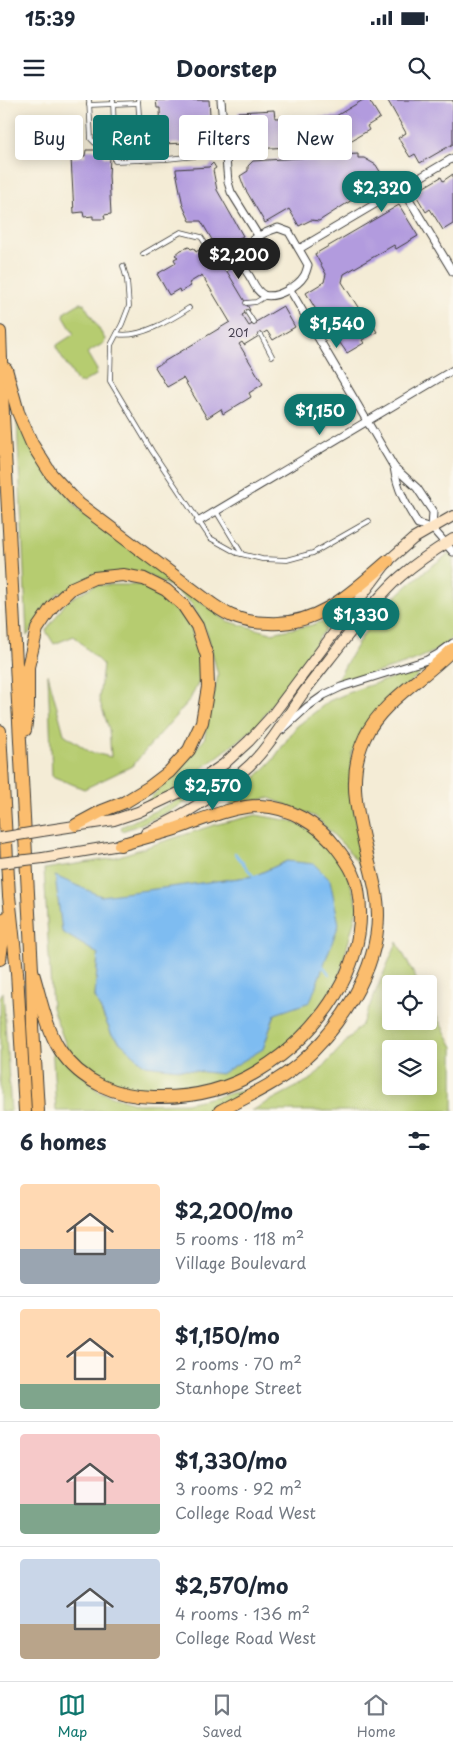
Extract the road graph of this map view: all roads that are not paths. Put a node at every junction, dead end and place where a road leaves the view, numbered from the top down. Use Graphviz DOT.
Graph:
graph roads {
  1 [pos="89,100"];
  2 [pos="221,100"];
  3 [pos="113,102"];
  4 [pos="138,102"];
  5 [pos="89,105"];
  6 [pos="114,115"];
  7 [pos="139,115"];
  8 [pos="222,115"];
  9 [pos="93,142"];
  10 [pos="453,158"];
  11 [pos="115,160"];
  12 [pos="142,160"];
  13 [pos="226,160"];
  14 [pos="403,188"];
  15 [pos="259,237"];
  16 [pos="243,247"];
  17 [pos="299,249"];
  18 [pos="143,254"];
  19 [pos="219,264"];
  20 [pos="123,266"];
  21 [pos="226,269"];
  22 [pos="453,272"];
  23 [pos="289,288"];
  24 [pos="266,296"];
  25 [pos="246,303"];
  26 [pos="189,308"];
  27 [pos="248,314"];
  28 [pos="254,323"];
  29 [pos="0,332"];
  30 [pos="117,334"];
  31 [pos="260,335"];
  32 [pos="1,350"];
  33 [pos="272,356"];
  34 [pos="453,370"];
  35 [pos="367,420"];
  36 [pos="394,467"];
  37 [pos="215,511"];
  38 [pos="453,516"];
  39 [pos="369,521"];
  40 [pos="198,522"];
  41 [pos="432,528"];
  42 [pos="450,541"];
  43 [pos="453,552"];
  44 [pos="242,554"];
  45 [pos="388,561"];
  46 [pos="453,643"];
  47 [pos="453,649"];
  48 [pos="0,731"];
  49 [pos="276,735"];
  50 [pos="21,762"];
  51 [pos="76,825"];
  52 [pos="0,838"];
  53 [pos="120,845"];
  54 [pos="0,864"];
  55 [pos="9,896"];
  56 [pos="0,958"];
  57 [pos="32,970"];
  58 [pos="25,1111"];
  59 [pos="38,1111"];
  60 [pos="220,1111"];
  1 -- 5 [label="lane"];
  2 -- 8 [label="street"];
  3 -- 4 [label="lane"];
  3 -- 5 [label="lane"];
  3 -- 6 [label="lane"];
  4 -- 7 [label="lane"];
  5 -- 9 [label="lane"];
  10 -- 14 [label="street"];
  11 -- 12 [label="lane"];
  13 -- 15 [label="street"];
  14 -- 17 [label="street"];
  14 -- 22 [label="street"];
  15 -- 16 [label="street"];
  15 -- 17 [label="street"];
  16 -- 21 [label="lane"];
  16 -- 24 [label="street"];
  17 -- 23 [label="street"];
  18 -- 19 [label="lane"];
  20 -- 30 [label="lane"];
  23 -- 24 [label="street"];
  23 -- 35 [label="street"];
  24 -- 25 [label="lane"];
  26 -- 30 [label="lane"];
  27 -- 28 [label="lane"];
  29 -- 32 [label="highway"];
  30 -- 40 [label="lane"];
  31 -- 33 [label="lane"];
  32 -- 45 [label="highway"];
  32 -- 50 [label="highway"];
  34 -- 35 [label="street"];
  35 -- 36 [label="street"];
  35 -- 37 [label="street"];
  36 -- 41 [label="street"];
  36 -- 41 [label="street"];
  37 -- 40 [label="street"];
  37 -- 44 [label="lane"];
  38 -- 41 [label="street"];
  39 -- 44 [label="lane"];
  40 -- 44 [label="lane"];
  41 -- 42 [label="street"];
  41 -- 45 [label="street"];
  42 -- 43 [label="street"];
  42 -- 49 [label="street"];
  45 -- 51 [label="street"];
  46 -- 49 [label="street"];
  47 -- 60 [label="highway"];
  48 -- 55 [label="highway"];
  49 -- 53 [label="street"];
  50 -- 51 [label="highway"];
  50 -- 57 [label="highway"];
  51 -- 52 [label="street, bridge"];
  53 -- 54 [label="street, bridge"];
  53 -- 57 [label="highway"];
  55 -- 56 [label="highway"];
  55 -- 58 [label="highway"];
  57 -- 59 [label="highway"];
}
